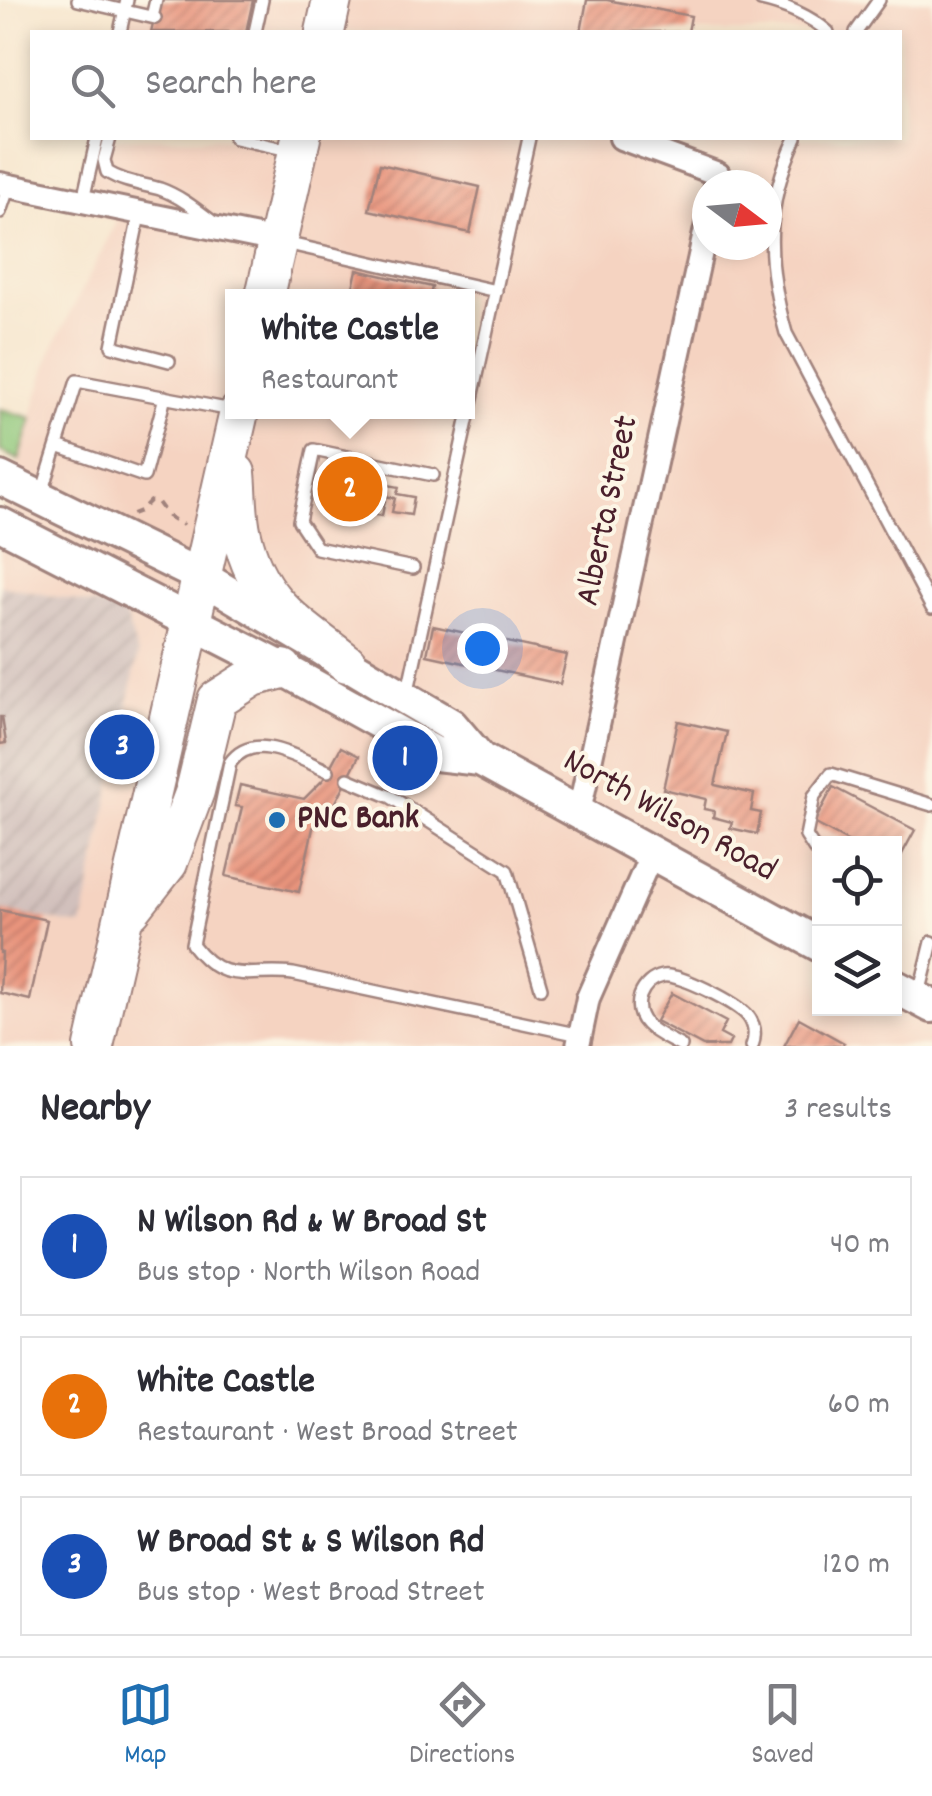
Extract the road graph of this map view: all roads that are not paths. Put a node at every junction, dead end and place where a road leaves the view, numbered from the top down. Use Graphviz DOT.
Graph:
graph roads {
  1 [pos="78,0"];
  2 [pos="156,0"];
  3 [pos="262,0"];
  4 [pos="760,0"];
  5 [pos="879,0"];
  6 [pos="126,5"];
  7 [pos="120,30"];
  8 [pos="256,30"];
  9 [pos="826,30"];
  10 [pos="857,30"];
  11 [pos="97,140"];
  12 [pos="109,140"];
  13 [pos="253,140"];
  14 [pos="529,140"];
  15 [pos="626,140"];
  16 [pos="795,140"];
  17 [pos="299,145"];
  18 [pos="695,170"];
  19 [pos="5,185"];
  20 [pos="83,200"];
  21 [pos="140,211"];
  22 [pos="0,212"];
  23 [pos="221,229"];
  24 [pos="277,241"];
  25 [pos="699,260"];
  26 [pos="267,289"];
  27 [pos="496,291"];
  28 [pos="169,361"];
  29 [pos="475,386"];
  30 [pos="165,397"];
  31 [pos="225,416"];
  32 [pos="235,419"];
  33 [pos="468,419"];
  34 [pos="57,446"];
  35 [pos="433,475"];
  36 [pos="0,478"];
  37 [pos="41,496"];
  38 [pos="0,524"];
  39 [pos="413,568"];
  40 [pos="200,576"];
  41 [pos="932,608"];
  42 [pos="191,621"];
  43 [pos="347,663"];
  44 [pos="283,670"];
  45 [pos="406,698"];
  46 [pos="480,759"];
  47 [pos="328,771"];
  48 [pos="348,779"];
  49 [pos="932,804"];
  50 [pos="578,812"];
  51 [pos="812,845"];
  52 [pos="652,853"];
  53 [pos="124,920"];
  54 [pos="812,941"];
  55 [pos="932,942"];
  56 [pos="541,988"];
  57 [pos="915,997"];
  58 [pos="579,1040"];
  59 [pos="94,1046"];
  60 [pos="681,1046"];
  61 [pos="752,1046"];
  1 -- 6 [label="lane"];
  2 -- 6 [label="lane"];
  3 -- 8 [label="lane"];
  4 -- 9 [label="lane"];
  5 -- 10 [label="lane"];
  6 -- 7 [label="lane"];
  11 -- 20 [label="lane"];
  12 -- 23 [label="lane"];
  13 -- 17 [label="lane"];
  14 -- 27 [label="lane"];
  15 -- 18 [label="street"];
  16 -- 41 [label="lane"];
  17 -- 24 [label="main road"];
  19 -- 20 [label="street"];
  19 -- 22 [label="lane"];
  20 -- 21 [label="street"];
  21 -- 23 [label="street"];
  21 -- 28 [label="lane"];
  23 -- 24 [label="street"];
  24 -- 26 [label="main road"];
  24 -- 27 [label="lane"];
  25 -- 50 [label="street, Alberta Street"];
  27 -- 29 [label="lane"];
  30 -- 31 [label="lane"];
  30 -- 34 [label="lane"];
  30 -- 34 [label="lane"];
  32 -- 40 [label="main road"];
  32 -- 43 [label="main road"];
  33 -- 45 [label="lane"];
  34 -- 37 [label="lane"];
  35 -- 39 [label="lane"];
  36 -- 37 [label="main road, North Wilson Road"];
  37 -- 40 [label="main road, North Wilson Road"];
  38 -- 42 [label="main road, North Wilson Road"];
  40 -- 42 [label="main road"];
  40 -- 43 [label="main road, North Wilson Road"];
  42 -- 44 [label="main road, North Wilson Road"];
  42 -- 53 [label="main road"];
  43 -- 45 [label="main road, North Wilson Road"];
  44 -- 46 [label="main road, North Wilson Road"];
  44 -- 53 [label="main road"];
  45 -- 46 [label="main road, North Wilson Road"];
  46 -- 50 [label="main road, North Wilson Road"];
  47 -- 58 [label="lane"];
  48 -- 56 [label="lane"];
  49 -- 51 [label="lane"];
  50 -- 52 [label="main road, North Wilson Road"];
  52 -- 54 [label="main road, North Wilson Road"];
  52 -- 58 [label="street"];
  53 -- 59 [label="main road"];
  55 -- 57 [label="lane"];
  60 -- 61 [label="lane"];
}
